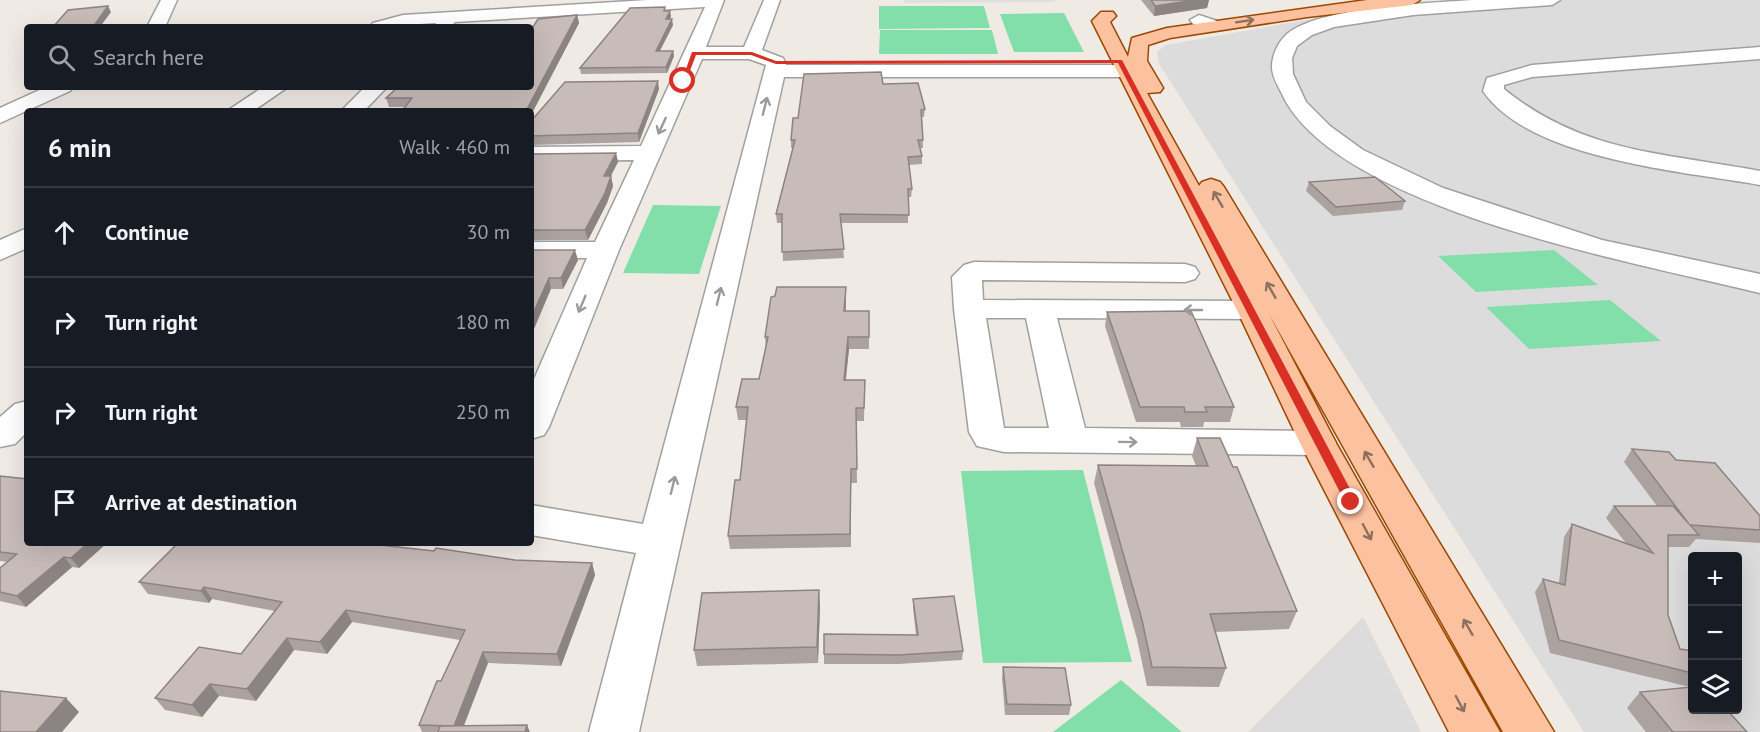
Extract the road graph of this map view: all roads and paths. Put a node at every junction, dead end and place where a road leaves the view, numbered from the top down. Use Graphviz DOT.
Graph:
graph roads {
  1 [pos="169,0"];
  2 [pos="716,0"];
  3 [pos="772,0"];
  4 [pos="1096,0"];
  5 [pos="1412,0"];
  6 [pos="1552,0"];
  7 [pos="1355,3"];
  8 [pos="548,5"];
  9 [pos="446,22"];
  10 [pos="157,24"];
  11 [pos="390,24"];
  12 [pos="1148,34"];
  13 [pos="694,53"];
  14 [pos="1760,53"];
  15 [pos="768,62"];
  16 [pos="56,90"];
  17 [pos="273,90"];
  18 [pos="374,90"];
  19 [pos="243,108"];
  20 [pos="355,108"];
  21 [pos="0,116"];
  22 [pos="650,153"];
  23 [pos="534,154"];
  24 [pos="1760,178"];
  25 [pos="24,238"];
  26 [pos="534,250"];
  27 [pos="605,250"];
  28 [pos="0,252"];
  29 [pos="1185,273"];
  30 [pos="1760,284"];
  31 [pos="969,309"];
  32 [pos="1040,310"];
  33 [pos="1252,310"];
  34 [pos="534,420"];
  35 [pos="1070,441"];
  36 [pos="1318,443"];
  37 [pos="534,521"];
  38 [pos="659,542"];
  39 [pos="614,732"];
  40 [pos="1474,732"];
  41 [pos="1529,732"];
  1 -- 10 [label="street"];
  2 -- 8 [label="street"];
  2 -- 13 [label="street"];
  3 -- 15 [label="street"];
  4 -- 12 [label="main road"];
  5 -- 7 [label="main road"];
  6 -- 30 [label="street"];
  12 -- 7 [label="main road, one-way"];
  8 -- 9 [label="street"];
  9 -- 11 [label="street"];
  12 -- 15 [label="street"];
  12 -- 33 [label="main road"];
  41 -- 12 [label="main road, one-way"];
  13 -- 15 [label="street"];
  13 -- 22 [label="street, one-way"];
  14 -- 24 [label="street"];
  38 -- 15 [label="street, one-way"];
  16 -- 21 [label="street"];
  17 -- 19 [label="street"];
  18 -- 20 [label="street"];
  22 -- 23 [label="street"];
  22 -- 27 [label="street"];
  25 -- 28 [label="street"];
  26 -- 27 [label="street"];
  27 -- 34 [label="street, one-way"];
  29 -- 31 [label="street"];
  31 -- 32 [label="street"];
  31 -- 35 [label="street"];
  33 -- 32 [label="street, one-way"];
  32 -- 35 [label="street"];
  33 -- 36 [label="main road"];
  35 -- 36 [label="street, one-way"];
  36 -- 40 [label="main road, one-way"];
  37 -- 38 [label="street"];
  38 -- 39 [label="street"];
}
